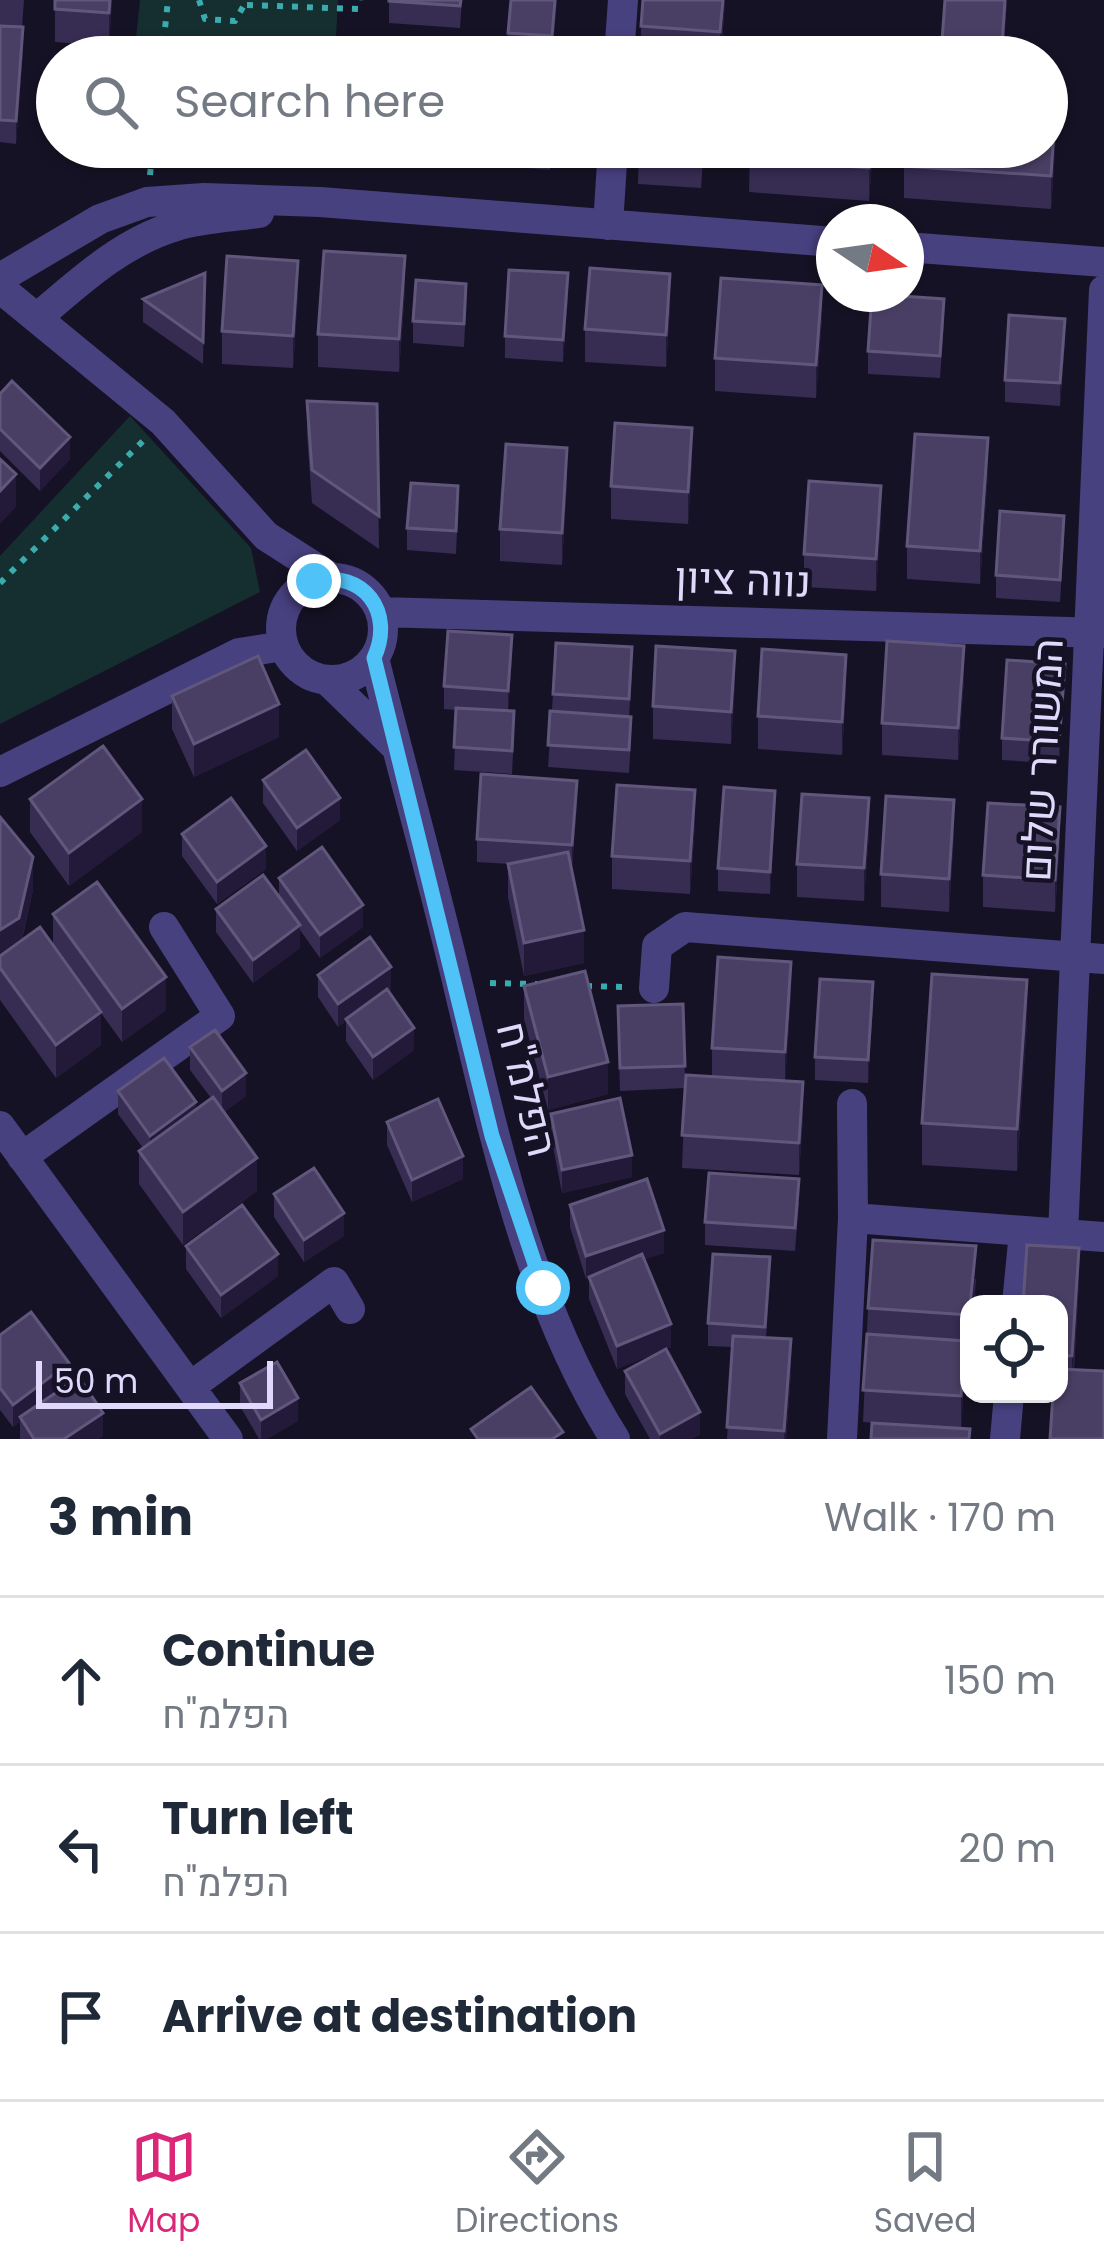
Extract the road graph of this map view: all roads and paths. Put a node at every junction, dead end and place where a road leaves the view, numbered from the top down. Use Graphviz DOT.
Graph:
graph roads {
  1 [pos="168,0"];
  2 [pos="199,0"];
  3 [pos="360,0"];
  4 [pos="623,0"];
  5 [pos="247,3"];
  6 [pos="164,36"];
  7 [pos="620,36"];
  8 [pos="612,168"];
  9 [pos="320,202"];
  10 [pos="608,225"];
  11 [pos="816,241"];
  12 [pos="924,248"];
  13 [pos="1104,262"];
  14 [pos="0,278"];
  15 [pos="0,289"];
  16 [pos="1104,290"];
  17 [pos="38,318"];
  18 [pos="163,422"];
  19 [pos="266,536"];
  20 [pos="330,577"];
  21 [pos="0,583"];
  22 [pos="288,602"];
  23 [pos="381,612"];
  24 [pos="1097,632"];
  25 [pos="284,646"];
  26 [pos="374,658"];
  27 [pos="326,680"];
  28 [pos="396,747"];
  29 [pos="0,772"];
  30 [pos="164,927"];
  31 [pos="1089,958"];
  32 [pos="457,982"];
  33 [pos="545,984"];
  34 [pos="567,985"];
  35 [pos="654,988"];
  36 [pos="852,1104"];
  37 [pos="0,1126"];
  38 [pos="22,1157"];
  39 [pos="853,1218"];
  40 [pos="1024,1232"];
  41 [pos="1063,1234"];
  42 [pos="1104,1237"];
  43 [pos="1018,1295"];
  44 [pos="350,1309"];
  45 [pos="191,1386"];
  46 [pos="1008,1403"];
  47 [pos="227,1439"];
  48 [pos="615,1439"];
  49 [pos="842,1439"];
  50 [pos="1005,1439"];
  1 -- 6 [label="path"];
  2 -- 5 [label="path"];
  3 -- 5 [label="path"];
  4 -- 7 [label="street"];
  8 -- 10 [label="street"];
  9 -- 10 [label="street"];
  9 -- 14 [label="street"];
  9 -- 17 [label="street"];
  10 -- 11 [label="street"];
  12 -- 13 [label="street"];
  15 -- 17 [label="street"];
  16 -- 24 [label="street, המשורר שלום"];
  17 -- 18 [label="street"];
  18 -- 19 [label="street"];
  18 -- 21 [label="path"];
  19 -- 20 [label="street"];
  19 -- 22 [label="street"];
  20 -- 22 [label="street"];
  20 -- 23 [label="street"];
  22 -- 25 [label="street"];
  23 -- 24 [label="street, נווה ציון"];
  23 -- 26 [label="street, הפלמ\"ח"];
  24 -- 31 [label="street, המשורר שלום"];
  25 -- 27 [label="street"];
  25 -- 29 [label="street"];
  26 -- 27 [label="street"];
  26 -- 28 [label="street, הפלמ\"ח"];
  27 -- 28 [label="street"];
  28 -- 32 [label="street, הפלמ\"ח"];
  30 -- 38 [label="street"];
  31 -- 35 [label="street"];
  31 -- 41 [label="street, המשורר שלום"];
  32 -- 33 [label="path"];
  32 -- 48 [label="street, הפלמ\"ח"];
  34 -- 35 [label="path"];
  36 -- 39 [label="street"];
  37 -- 38 [label="street"];
  38 -- 45 [label="street"];
  39 -- 40 [label="street"];
  39 -- 49 [label="street"];
  40 -- 41 [label="street"];
  40 -- 43 [label="street"];
  41 -- 42 [label="street"];
  44 -- 45 [label="street"];
  45 -- 47 [label="street"];
  46 -- 50 [label="street"];
}
